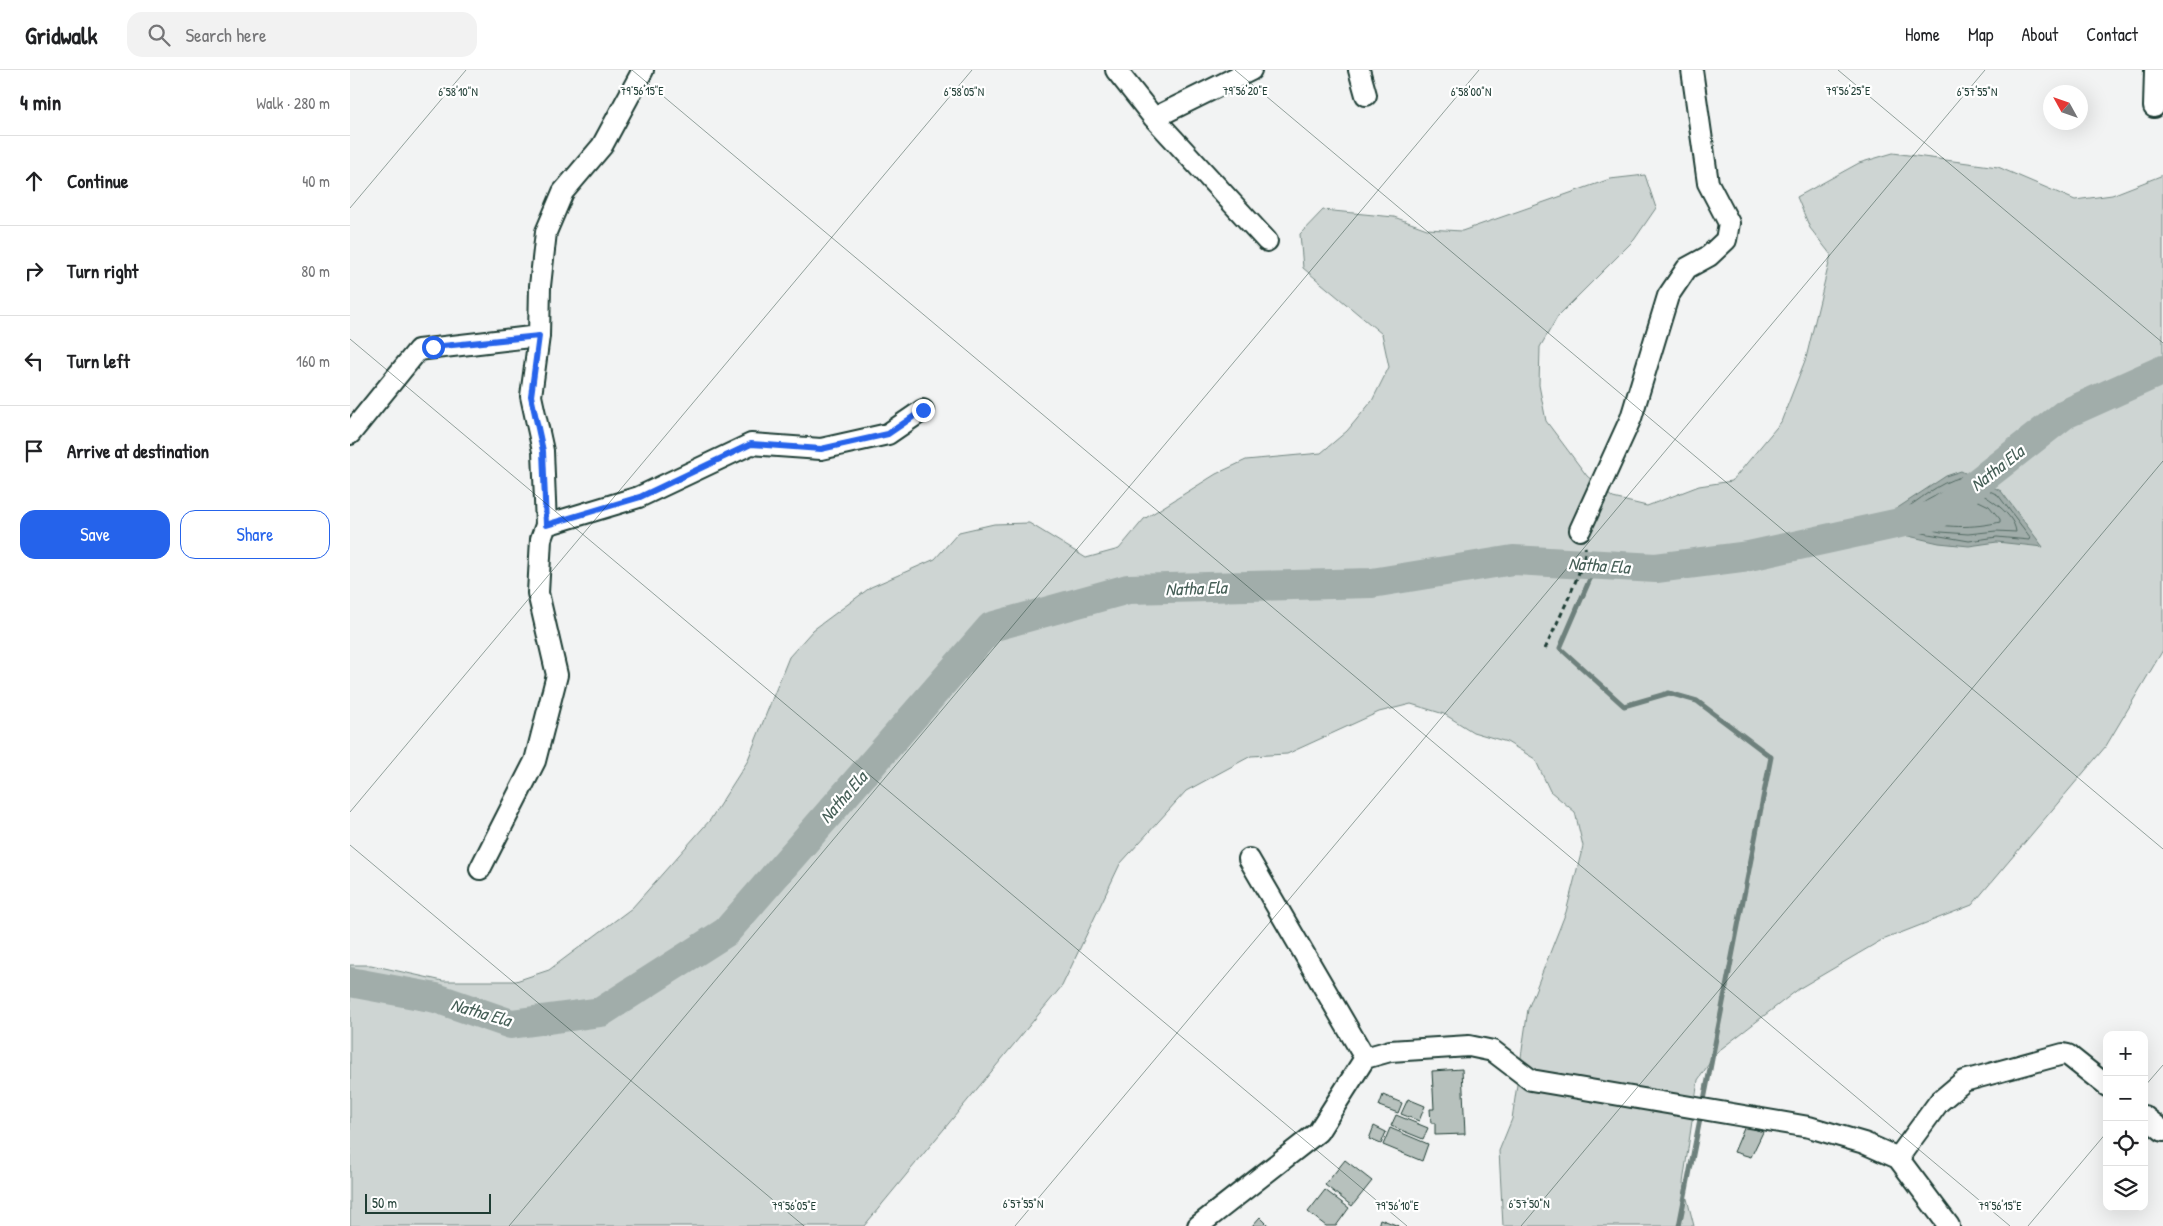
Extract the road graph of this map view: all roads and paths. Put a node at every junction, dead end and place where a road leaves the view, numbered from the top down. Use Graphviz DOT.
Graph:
graph roads {
  1 [pos="643,70"];
  2 [pos="1116,70"];
  3 [pos="1251,70"];
  4 [pos="1359,70"];
  5 [pos="1692,70"];
  6 [pos="2155,70"];
  7 [pos="1366,95"];
  8 [pos="2154,106"];
  9 [pos="1154,118"];
  10 [pos="1267,241"];
  11 [pos="539,336"];
  12 [pos="923,410"];
  13 [pos="350,434"];
  14 [pos="546,525"];
  15 [pos="1580,530"];
  16 [pos="1587,552"];
  17 [pos="1545,649"];
  18 [pos="1249,859"];
  19 [pos="480,869"];
  20 [pos="1365,1058"];
  21 [pos="2103,1083"];
  22 [pos="2148,1119"];
  23 [pos="2163,1131"];
  24 [pos="1898,1158"];
  25 [pos="1198,1226"];
  26 [pos="1949,1226"];
  1 -- 11 [label="street"];
  2 -- 9 [label="street"];
  3 -- 9 [label="street"];
  4 -- 7 [label="street"];
  5 -- 15 [label="street"];
  6 -- 8 [label="street"];
  9 -- 10 [label="street"];
  11 -- 13 [label="street"];
  11 -- 14 [label="street"];
  12 -- 14 [label="street"];
  14 -- 19 [label="street"];
  16 -- 17 [label="path"];
  18 -- 20 [label="street"];
  20 -- 24 [label="street"];
  20 -- 25 [label="street"];
  21 -- 24 [label="street"];
  22 -- 23 [label="street"];
  24 -- 26 [label="street"];
}
